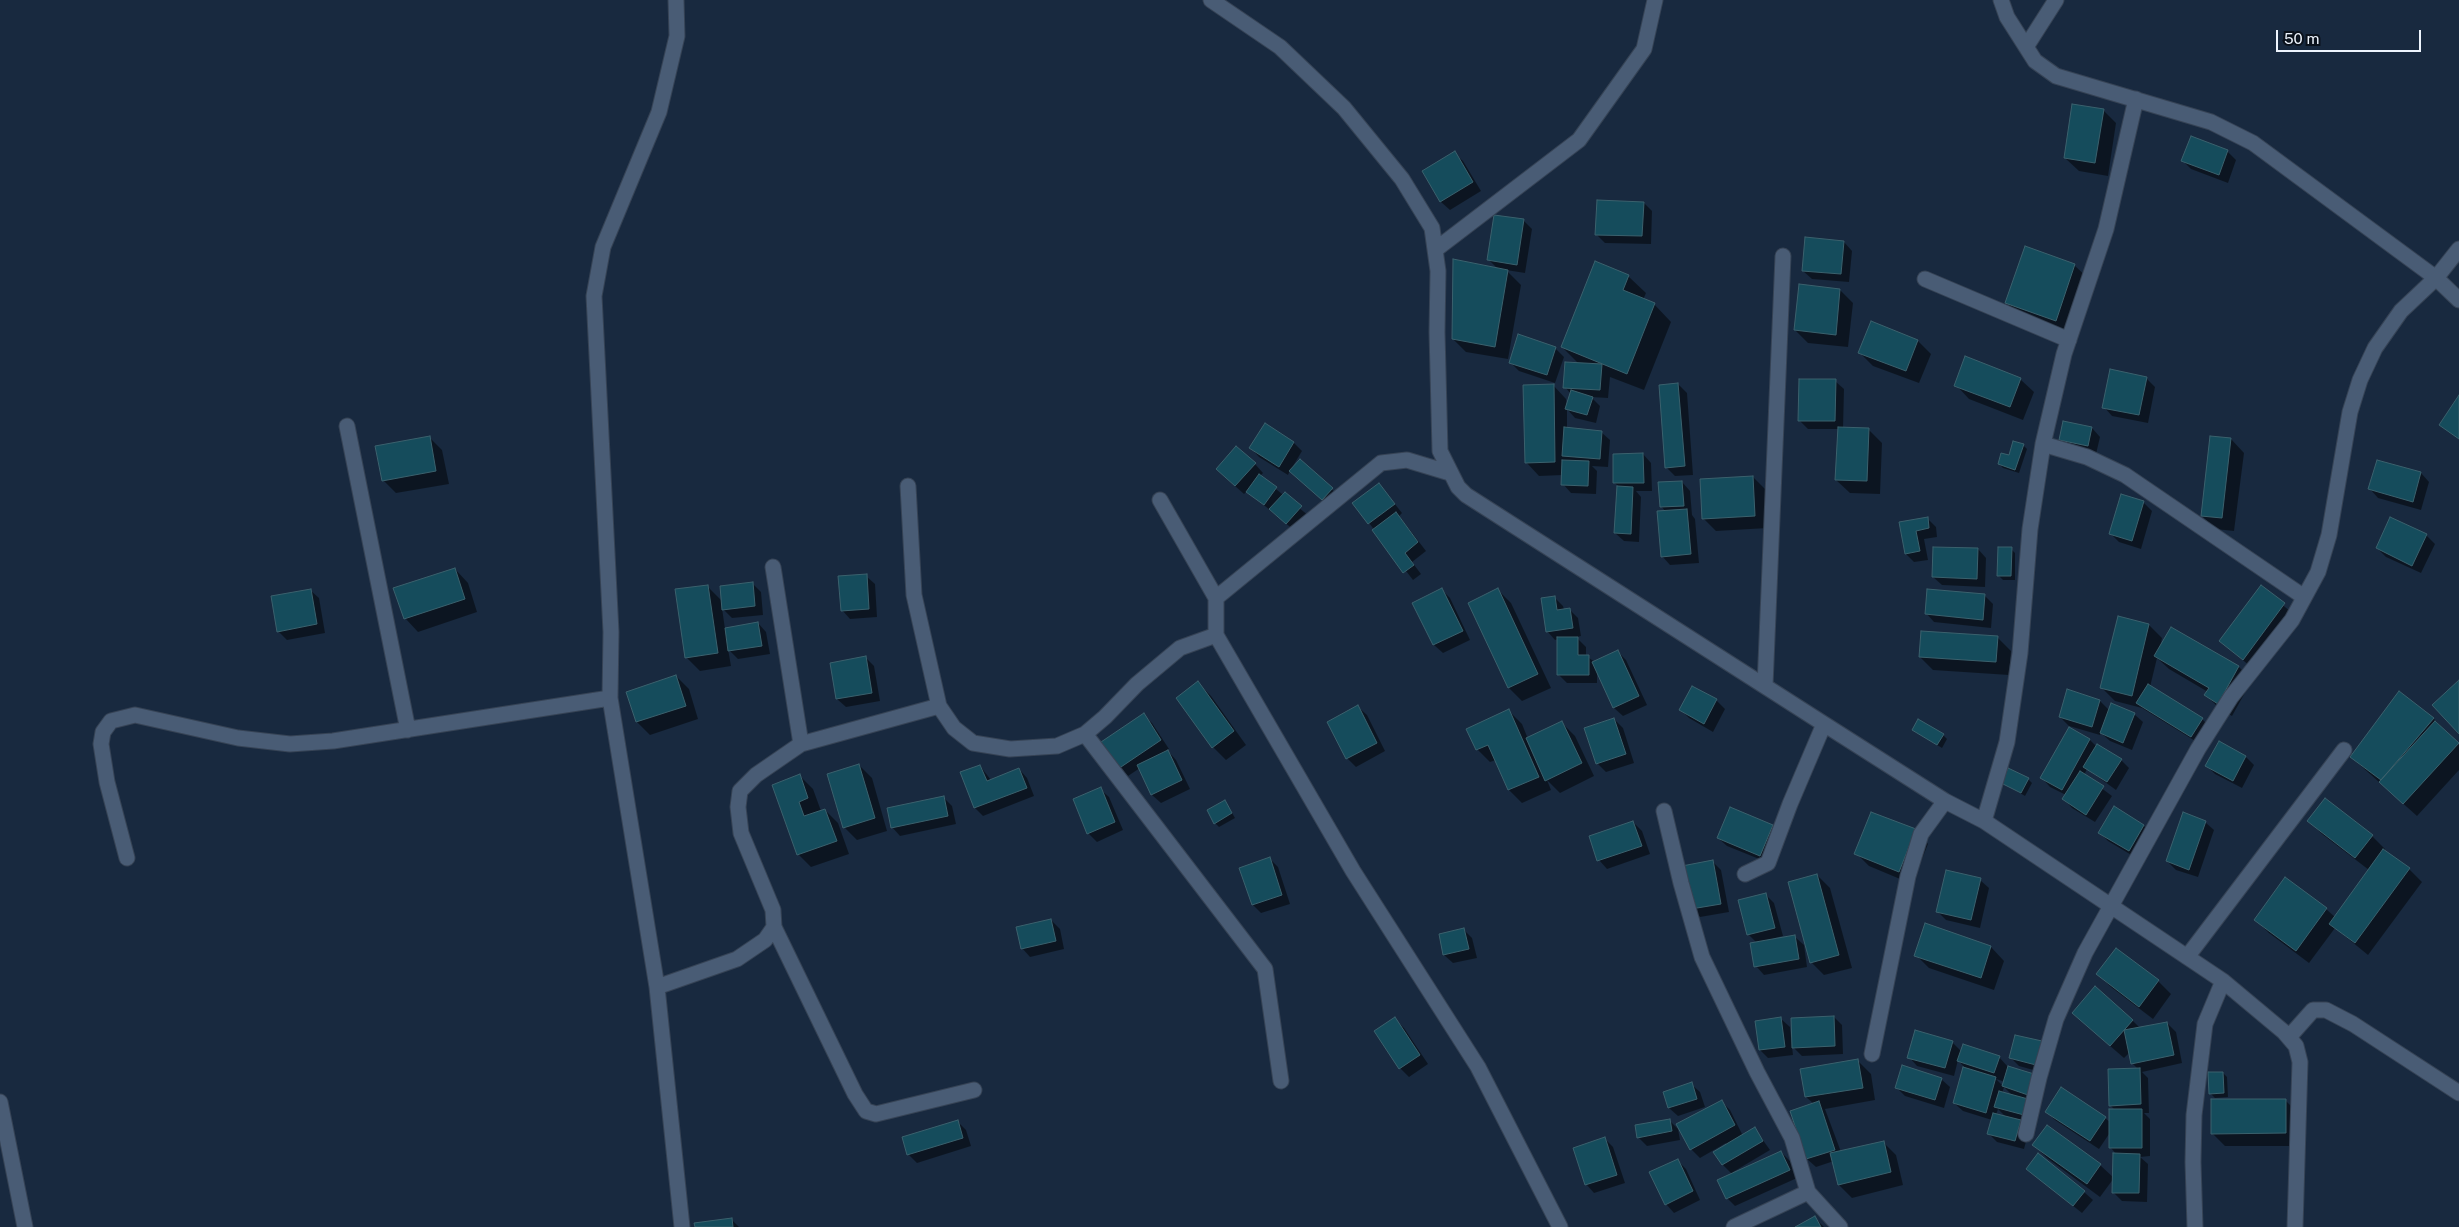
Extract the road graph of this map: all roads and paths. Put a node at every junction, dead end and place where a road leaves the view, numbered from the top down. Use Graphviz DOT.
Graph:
graph roads {
  1 [pos="676,0"];
  2 [pos="1211,0"];
  3 [pos="1655,0"];
  4 [pos="2001,0"];
  5 [pos="2056,0"];
  6 [pos="2026,47"];
  7 [pos="2136,99"];
  8 [pos="2459,249"];
  9 [pos="1435,250"];
  10 [pos="1783,256"];
  11 [pos="2436,278"];
  12 [pos="1925,280"];
  13 [pos="2459,300"];
  14 [pos="2069,340"];
  15 [pos="347,426"];
  16 [pos="2043,444"];
  17 [pos="1450,473"];
  18 [pos="908,486"];
  19 [pos="1160,500"];
  20 [pos="773,568"];
  21 [pos="2304,597"];
  22 [pos="1216,598"];
  23 [pos="1216,635"];
  24 [pos="1765,686"];
  25 [pos="610,698"];
  26 [pos="940,706"];
  27 [pos="1824,724"];
  28 [pos="408,730"];
  29 [pos="1085,734"];
  30 [pos="801,744"];
  31 [pos="2344,750"];
  32 [pos="1945,801"];
  33 [pos="1664,811"];
  34 [pos="1984,821"];
  35 [pos="127,858"];
  36 [pos="1744,874"];
  37 [pos="2111,906"];
  38 [pos="774,927"];
  39 [pos="2187,957"];
  40 [pos="2223,981"];
  41 [pos="657,987"];
  42 [pos="2289,1037"];
  43 [pos="1872,1054"];
  44 [pos="1281,1081"];
  45 [pos="974,1090"];
  46 [pos="2459,1093"];
  47 [pos="0,1102"];
  48 [pos="2026,1134"];
  49 [pos="1808,1192"];
  50 [pos="25,1227"];
  51 [pos="682,1227"];
  52 [pos="1560,1227"];
  53 [pos="1734,1227"];
  54 [pos="1840,1227"];
  55 [pos="2195,1227"];
  56 [pos="2295,1227"];
  1 -- 25 [label="street"];
  2 -- 9 [label="street"];
  3 -- 9 [label="street"];
  4 -- 6 [label="street"];
  5 -- 6 [label="street"];
  6 -- 7 [label="street"];
  7 -- 11 [label="street"];
  7 -- 14 [label="street"];
  8 -- 11 [label="street"];
  9 -- 17 [label="street"];
  10 -- 24 [label="street"];
  11 -- 13 [label="street"];
  11 -- 21 [label="street"];
  12 -- 14 [label="street"];
  14 -- 16 [label="street"];
  15 -- 28 [label="street"];
  16 -- 21 [label="street"];
  16 -- 34 [label="street"];
  17 -- 22 [label="street"];
  17 -- 24 [label="street"];
  18 -- 26 [label="street"];
  19 -- 22 [label="street"];
  20 -- 30 [label="street"];
  21 -- 37 [label="street"];
  22 -- 23 [label="street"];
  23 -- 29 [label="street"];
  23 -- 52 [label="street"];
  24 -- 27 [label="street"];
  25 -- 28 [label="street"];
  25 -- 41 [label="street"];
  26 -- 29 [label="street"];
  26 -- 30 [label="street"];
  27 -- 32 [label="street"];
  27 -- 36 [label="street"];
  28 -- 35 [label="street"];
  29 -- 44 [label="street"];
  30 -- 38 [label="street"];
  31 -- 39 [label="street"];
  32 -- 34 [label="street"];
  32 -- 43 [label="street"];
  33 -- 49 [label="street"];
  34 -- 37 [label="street"];
  37 -- 39 [label="street"];
  37 -- 48 [label="street"];
  38 -- 41 [label="street"];
  38 -- 45 [label="street"];
  39 -- 40 [label="street"];
  40 -- 42 [label="street"];
  40 -- 55 [label="street"];
  41 -- 51 [label="street"];
  42 -- 46 [label="street"];
  42 -- 56 [label="street"];
  47 -- 50 [label="street"];
  49 -- 53 [label="street"];
  49 -- 54 [label="street"];
}
